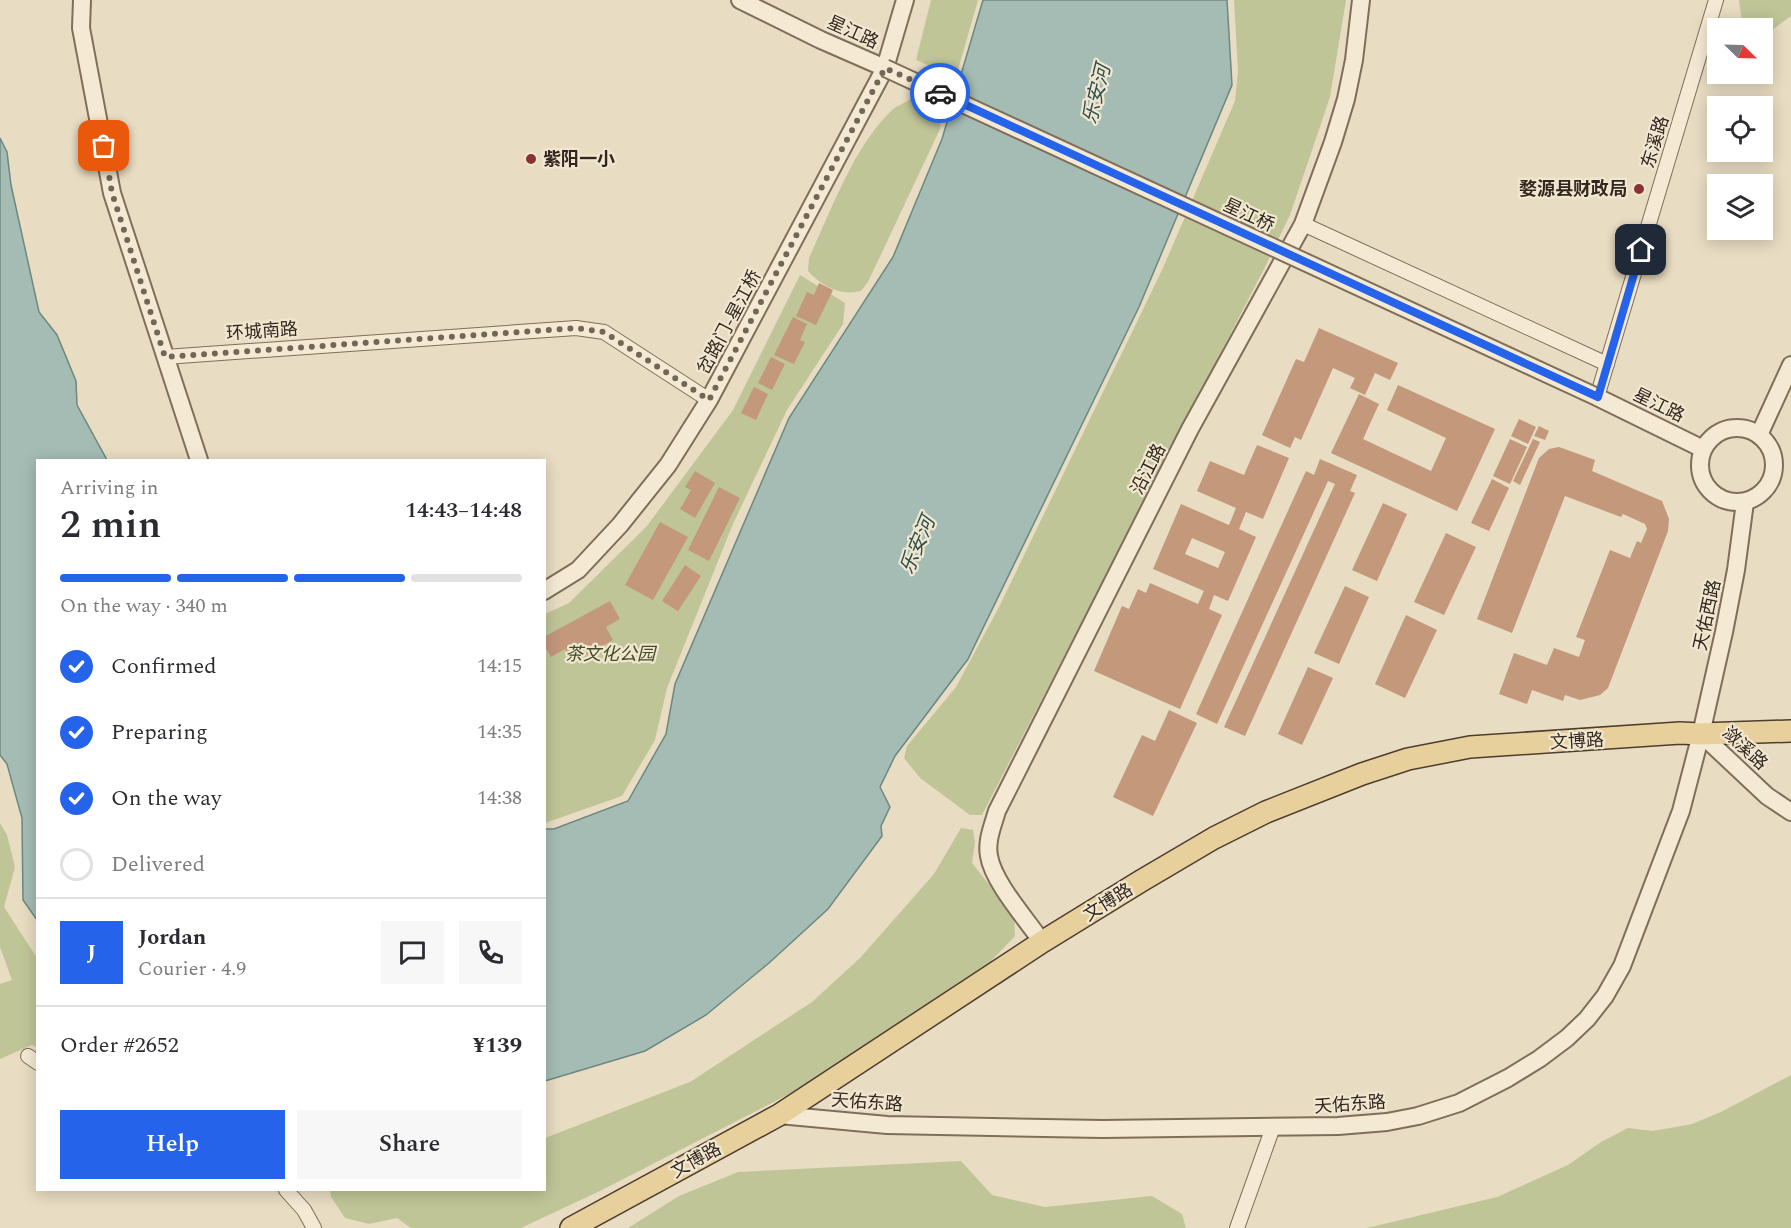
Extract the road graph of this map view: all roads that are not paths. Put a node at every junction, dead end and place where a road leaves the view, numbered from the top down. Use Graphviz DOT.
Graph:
graph roads {
  1 [pos="82,0"];
  2 [pos="740,0"];
  3 [pos="905,0"];
  4 [pos="1361,0"];
  5 [pos="1716,0"];
  6 [pos="885,68"];
  7 [pos="1303,224"];
  8 [pos="165,357"];
  9 [pos="1607,364"];
  10 [pos="1791,366"];
  11 [pos="1598,397"];
  12 [pos="709,400"];
  13 [pos="1759,435"];
  14 [pos="1703,449"];
  15 [pos="199,459"];
  16 [pos="1745,502"];
  17 [pos="546,590"];
  18 [pos="1791,731"];
  19 [pos="1701,734"];
  20 [pos="1791,812"];
  21 [pos="1042,942"];
  22 [pos="779,1114"];
  23 [pos="1273,1127"];
  24 [pos="287,1191"];
  25 [pos="314,1228"];
  26 [pos="571,1228"];
  27 [pos="1237,1228"];
  1 -- 8 [label="street"];
  2 -- 6 [label="street, 星江路"];
  3 -- 6 [label="street, 岔路门-星江桥"];
  4 -- 7 [label="street, 沿江路"];
  5 -- 9 [label="street, 东溪路"];
  6 -- 11 [label="street, 星江桥, bridge"];
  6 -- 12 [label="street, 岔路门-星江桥"];
  7 -- 9 [label="street"];
  7 -- 21 [label="street, 沿江路"];
  8 -- 12 [label="street, 环城南路"];
  8 -- 15 [label="street"];
  9 -- 11 [label="street, 东溪路"];
  10 -- 13 [label="street"];
  11 -- 14 [label="street, 星江路"];
  12 -- 17 [label="street, 岔路门-星江桥"];
  13 -- 14 [label="street"];
  13 -- 16 [label="street"];
  14 -- 16 [label="street"];
  16 -- 19 [label="street, 天佑西路"];
  18 -- 19 [label="main road, 文博路"];
  19 -- 20 [label="street, 潋溪路"];
  19 -- 21 [label="main road, 文博路"];
  19 -- 23 [label="street, 天佑东路"];
  21 -- 22 [label="main road, 文博路"];
  22 -- 23 [label="street, 天佑东路"];
  22 -- 26 [label="main road, 文博路"];
  23 -- 27 [label="street"];
  24 -- 25 [label="street"];
}
